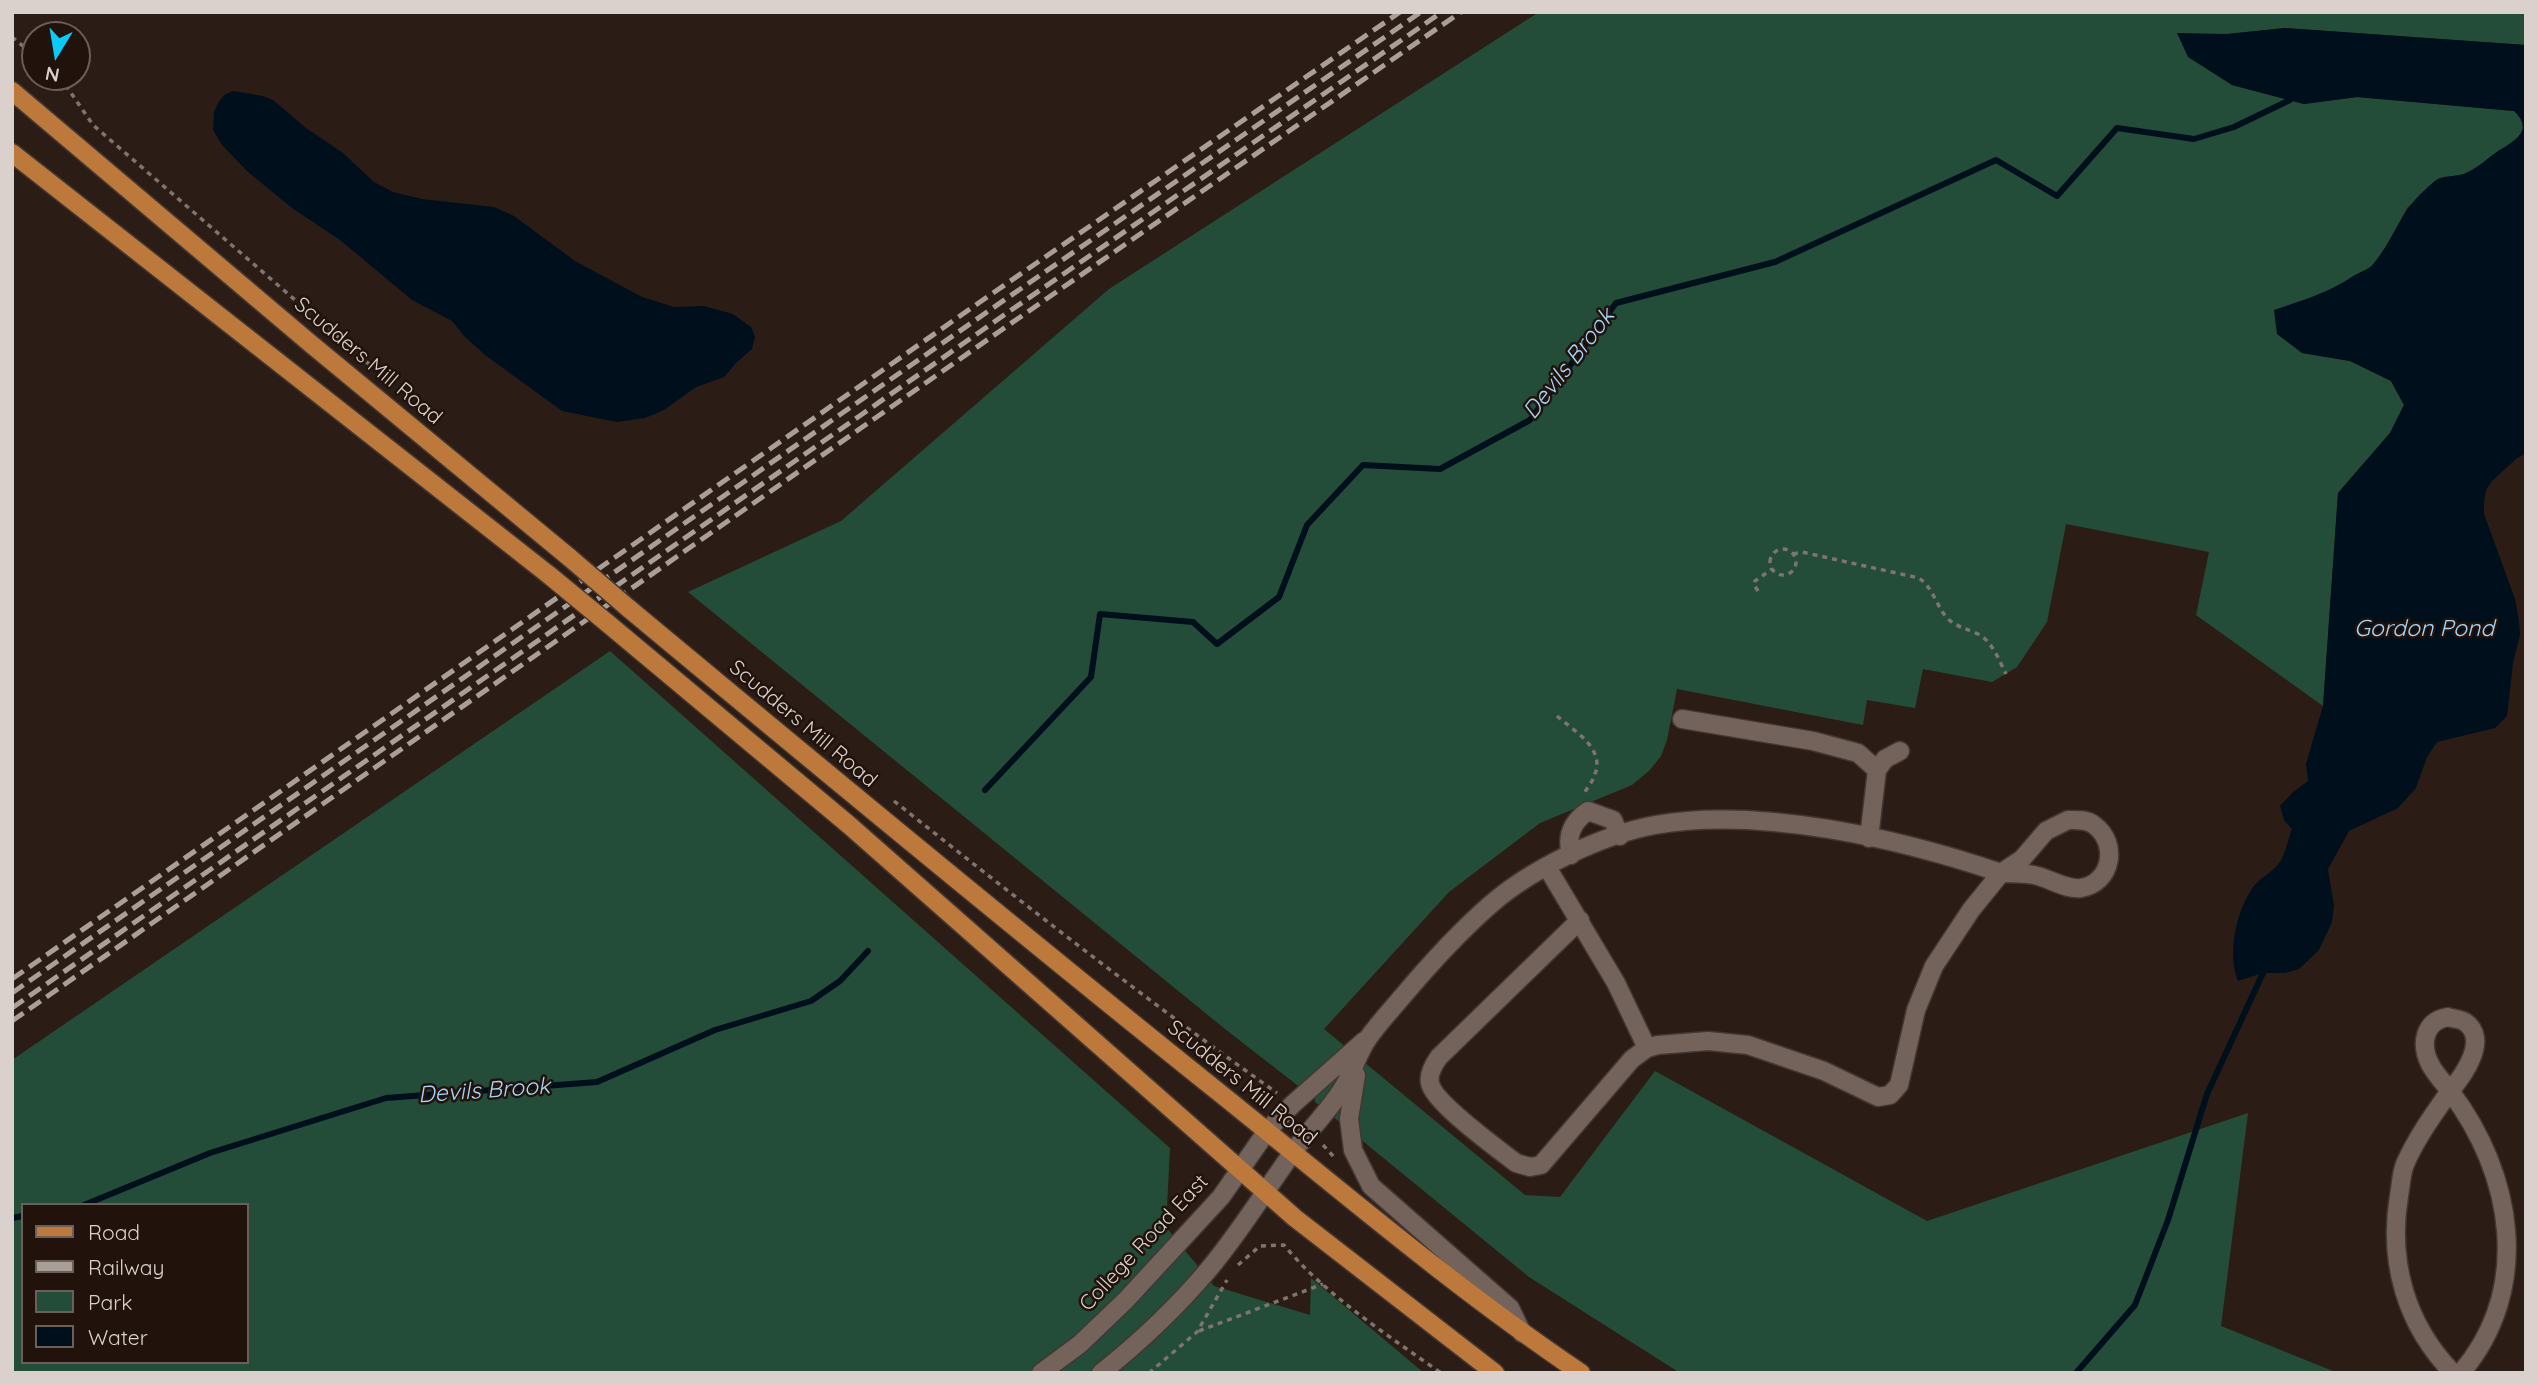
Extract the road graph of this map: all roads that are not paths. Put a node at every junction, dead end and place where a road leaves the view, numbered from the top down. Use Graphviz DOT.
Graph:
graph roads {
  1 [pos="12,91"];
  2 [pos="12,153"];
  3 [pos="1682,719"];
  4 [pos="1900,751"];
  5 [pos="1877,770"];
  6 [pos="1620,835"];
  7 [pos="1869,838"];
  8 [pos="1571,855"];
  9 [pos="1548,867"];
  10 [pos="2001,873"];
  11 [pos="1580,920"];
  12 [pos="1367,1039"];
  13 [pos="1647,1048"];
  14 [pos="1267,1131"];
  15 [pos="1292,1153"];
  16 [pos="1240,1170"];
  17 [pos="1266,1192"];
  18 [pos="1522,1333"];
  19 [pos="1041,1373"];
  20 [pos="1101,1373"];
  21 [pos="1494,1373"];
  22 [pos="1581,1373"];
  23 [pos="2454,1373"];
  24 [pos="2461,1373"];
  1 -- 14 [label="main road, Scudders Mill Road, bridge"];
  2 -- 16 [label="main road, bridge"];
  3 -- 5 [label="street"];
  4 -- 5 [label="street"];
  5 -- 7 [label="street"];
  6 -- 7 [label="street"];
  6 -- 8 [label="street"];
  6 -- 8 [label="street"];
  7 -- 10 [label="street"];
  8 -- 9 [label="street"];
  9 -- 11 [label="street"];
  9 -- 12 [label="street"];
  10 -- 10 [label="street"];
  10 -- 13 [label="street"];
  11 -- 13 [label="street"];
  11 -- 13 [label="street"];
  12 -- 14 [label="street, College Road East"];
  12 -- 15 [label="street"];
  12 -- 18 [label="street"];
  14 -- 15 [label="main road, Scudders Mill Road"];
  14 -- 16 [label="street, College Road East"];
  15 -- 17 [label="street"];
  15 -- 18 [label="main road, Scudders Mill Road"];
  16 -- 17 [label="main road"];
  16 -- 19 [label="street, College Road East"];
  17 -- 20 [label="street"];
  17 -- 21 [label="main road"];
  18 -- 22 [label="main road, Scudders Mill Road"];
  23 -- 24 [label="street"];
}
